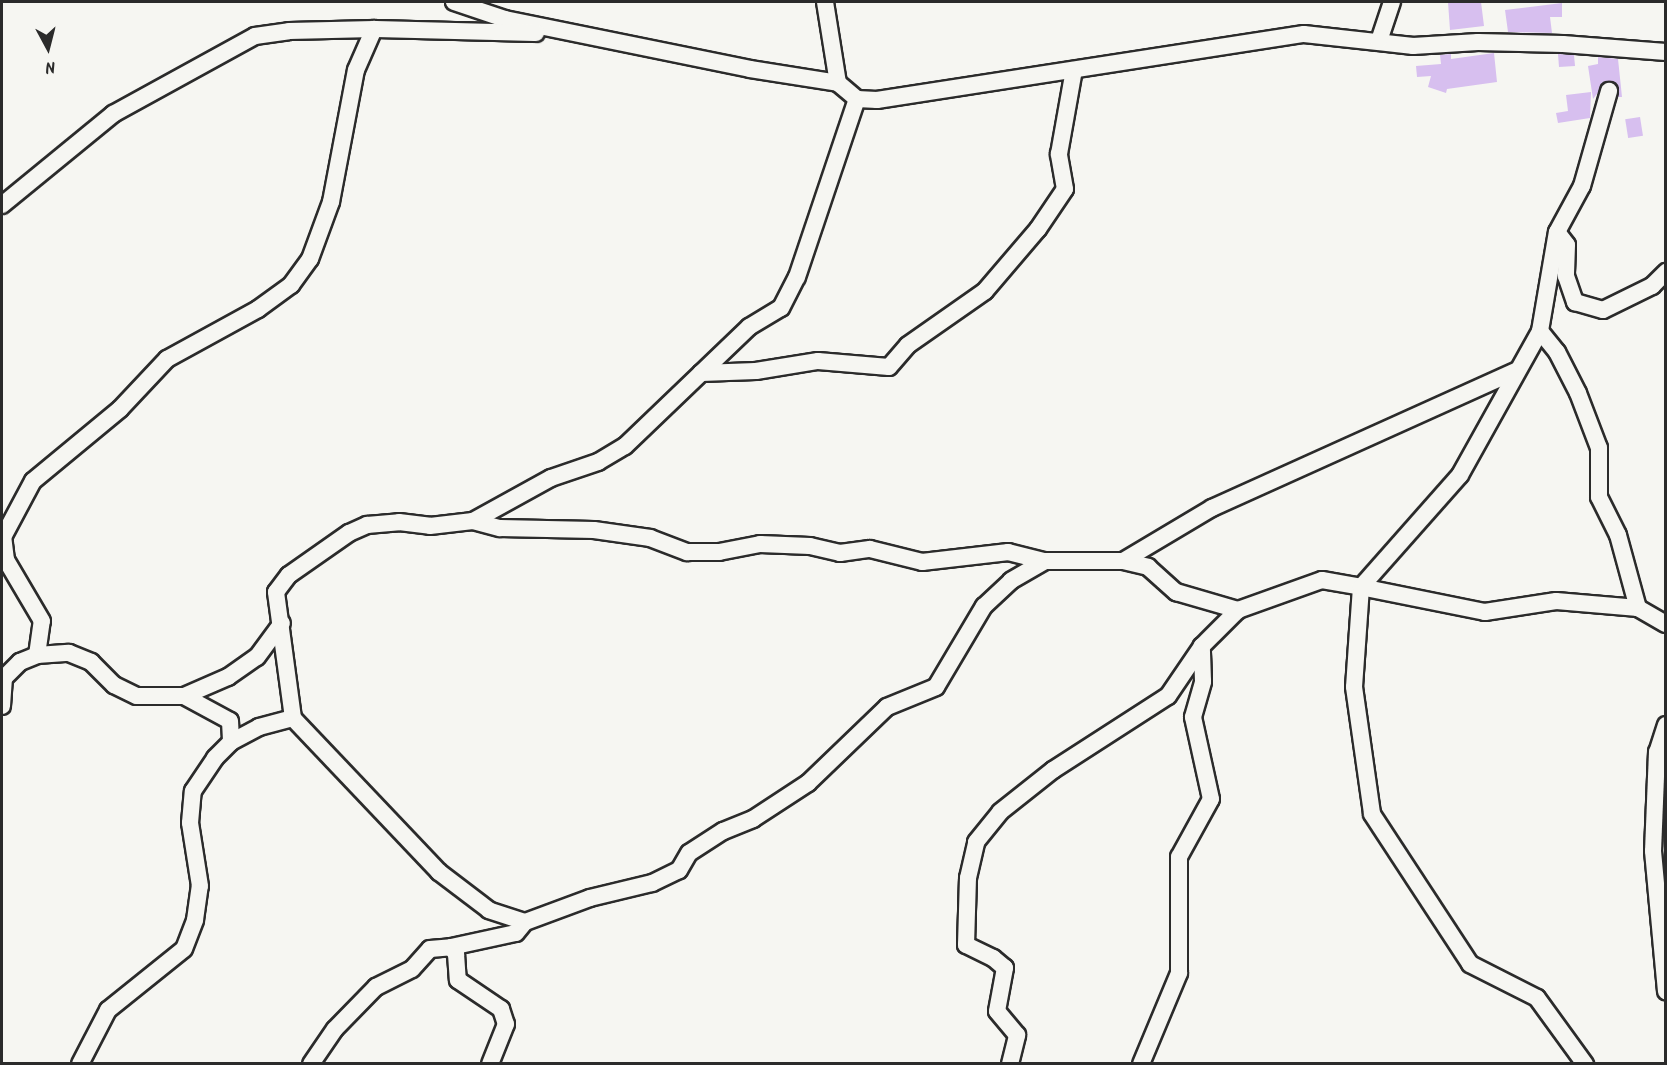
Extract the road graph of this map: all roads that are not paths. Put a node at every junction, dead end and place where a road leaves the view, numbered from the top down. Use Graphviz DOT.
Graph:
graph roads {
  1 [pos="454,2"];
  2 [pos="825,2"];
  3 [pos="1392,2"];
  4 [pos="374,29"];
  5 [pos="577,34"];
  6 [pos="1379,42"];
  7 [pos="1665,52"];
  8 [pos="1074,70"];
  9 [pos="838,83"];
  10 [pos="1609,91"];
  11 [pos="857,99"];
  12 [pos="2,205"];
  13 [pos="1557,232"];
  14 [pos="1665,272"];
  15 [pos="1539,331"];
  16 [pos="1515,370"];
  17 [pos="701,373"];
  18 [pos="473,521"];
  19 [pos="2,537"];
  20 [pos="1045,561"];
  21 [pos="1124,561"];
  22 [pos="1361,587"];
  23 [pos="1638,608"];
  24 [pos="1238,610"];
  25 [pos="282,623"];
  26 [pos="1665,624"];
  27 [pos="1202,646"];
  28 [pos="38,655"];
  29 [pos="184,696"];
  30 [pos="2,706"];
  31 [pos="293,718"];
  32 [pos="1665,725"];
  33 [pos="231,742"];
  34 [pos="525,922"];
  35 [pos="451,947"];
  36 [pos="1665,991"];
  37 [pos="80,1064"];
  38 [pos="311,1064"];
  39 [pos="490,1064"];
  40 [pos="1010,1064"];
  41 [pos="1141,1064"];
  42 [pos="1585,1064"];
  1 -- 5 [label="street"];
  2 -- 9 [label="street"];
  3 -- 6 [label="street"];
  4 -- 5 [label="street"];
  4 -- 12 [label="street"];
  4 -- 19 [label="street"];
  5 -- 9 [label="street"];
  6 -- 7 [label="street"];
  6 -- 8 [label="street"];
  8 -- 11 [label="street"];
  8 -- 17 [label="street"];
  9 -- 11 [label="street"];
  10 -- 13 [label="street"];
  11 -- 17 [label="street"];
  13 -- 14 [label="street"];
  13 -- 15 [label="street"];
  15 -- 16 [label="street"];
  15 -- 23 [label="street"];
  16 -- 21 [label="street"];
  16 -- 22 [label="street"];
  17 -- 18 [label="street"];
  18 -- 20 [label="street"];
  18 -- 25 [label="street"];
  19 -- 28 [label="street"];
  20 -- 21 [label="street"];
  20 -- 34 [label="street"];
  21 -- 24 [label="street"];
  22 -- 23 [label="street"];
  22 -- 24 [label="street"];
  22 -- 42 [label="street"];
  23 -- 26 [label="street"];
  24 -- 27 [label="street"];
  25 -- 29 [label="street"];
  25 -- 31 [label="street"];
  27 -- 40 [label="street"];
  27 -- 41 [label="street"];
  28 -- 29 [label="street"];
  28 -- 30 [label="street"];
  29 -- 33 [label="street"];
  31 -- 33 [label="street"];
  31 -- 34 [label="street"];
  32 -- 36 [label="street"];
  33 -- 37 [label="street"];
  34 -- 35 [label="street"];
  35 -- 38 [label="street"];
  35 -- 39 [label="street"];
}
